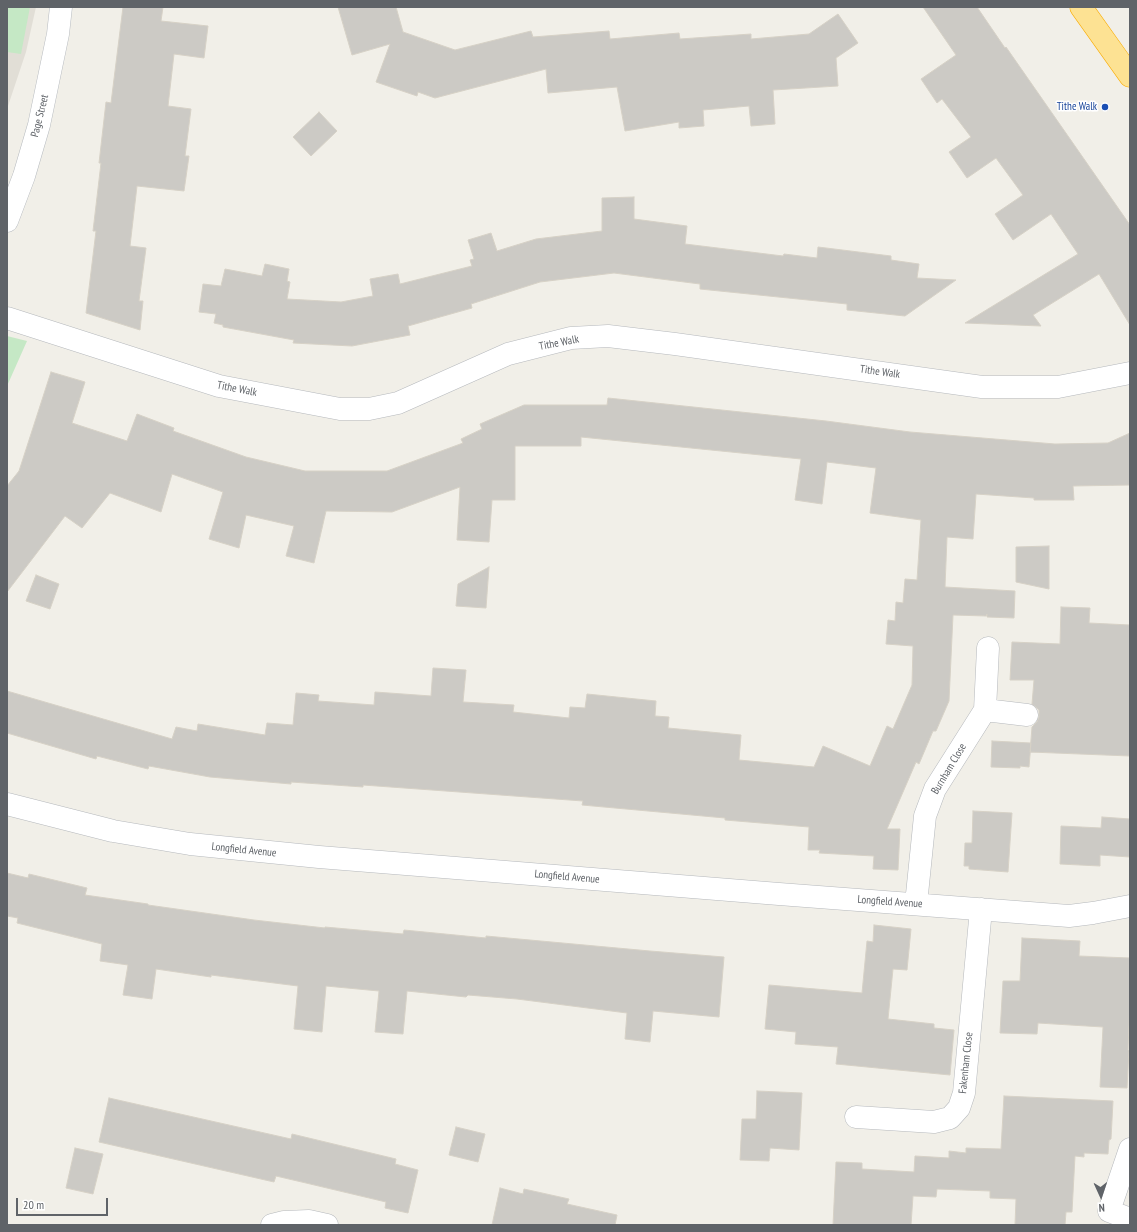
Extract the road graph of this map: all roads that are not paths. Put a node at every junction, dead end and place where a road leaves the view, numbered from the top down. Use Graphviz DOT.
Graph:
graph roads {
  1 [pos="61,7"];
  2 [pos="1081,7"];
  3 [pos="1130,76"];
  4 [pos="7,222"];
  5 [pos="7,318"];
  6 [pos="1130,373"];
  7 [pos="988,648"];
  8 [pos="985,710"];
  9 [pos="1027,714"];
  10 [pos="7,804"];
  11 [pos="916,904"];
  12 [pos="1130,906"];
  13 [pos="981,909"];
  14 [pos="856,1116"];
  15 [pos="1130,1149"];
  16 [pos="1130,1218"];
  17 [pos="272,1225"];
  18 [pos="327,1225"];
  1 -- 4 [label="street, Page Street"];
  2 -- 3 [label="highway"];
  5 -- 6 [label="street, Tithe Walk"];
  7 -- 8 [label="street, Burnham Close"];
  8 -- 9 [label="street"];
  8 -- 11 [label="street, Burnham Close"];
  10 -- 11 [label="street, Longfield Avenue"];
  11 -- 13 [label="street, Longfield Avenue"];
  12 -- 13 [label="street, Longfield Avenue"];
  13 -- 14 [label="street, Fakenham Close"];
  15 -- 16 [label="street"];
  17 -- 18 [label="street"];
}
